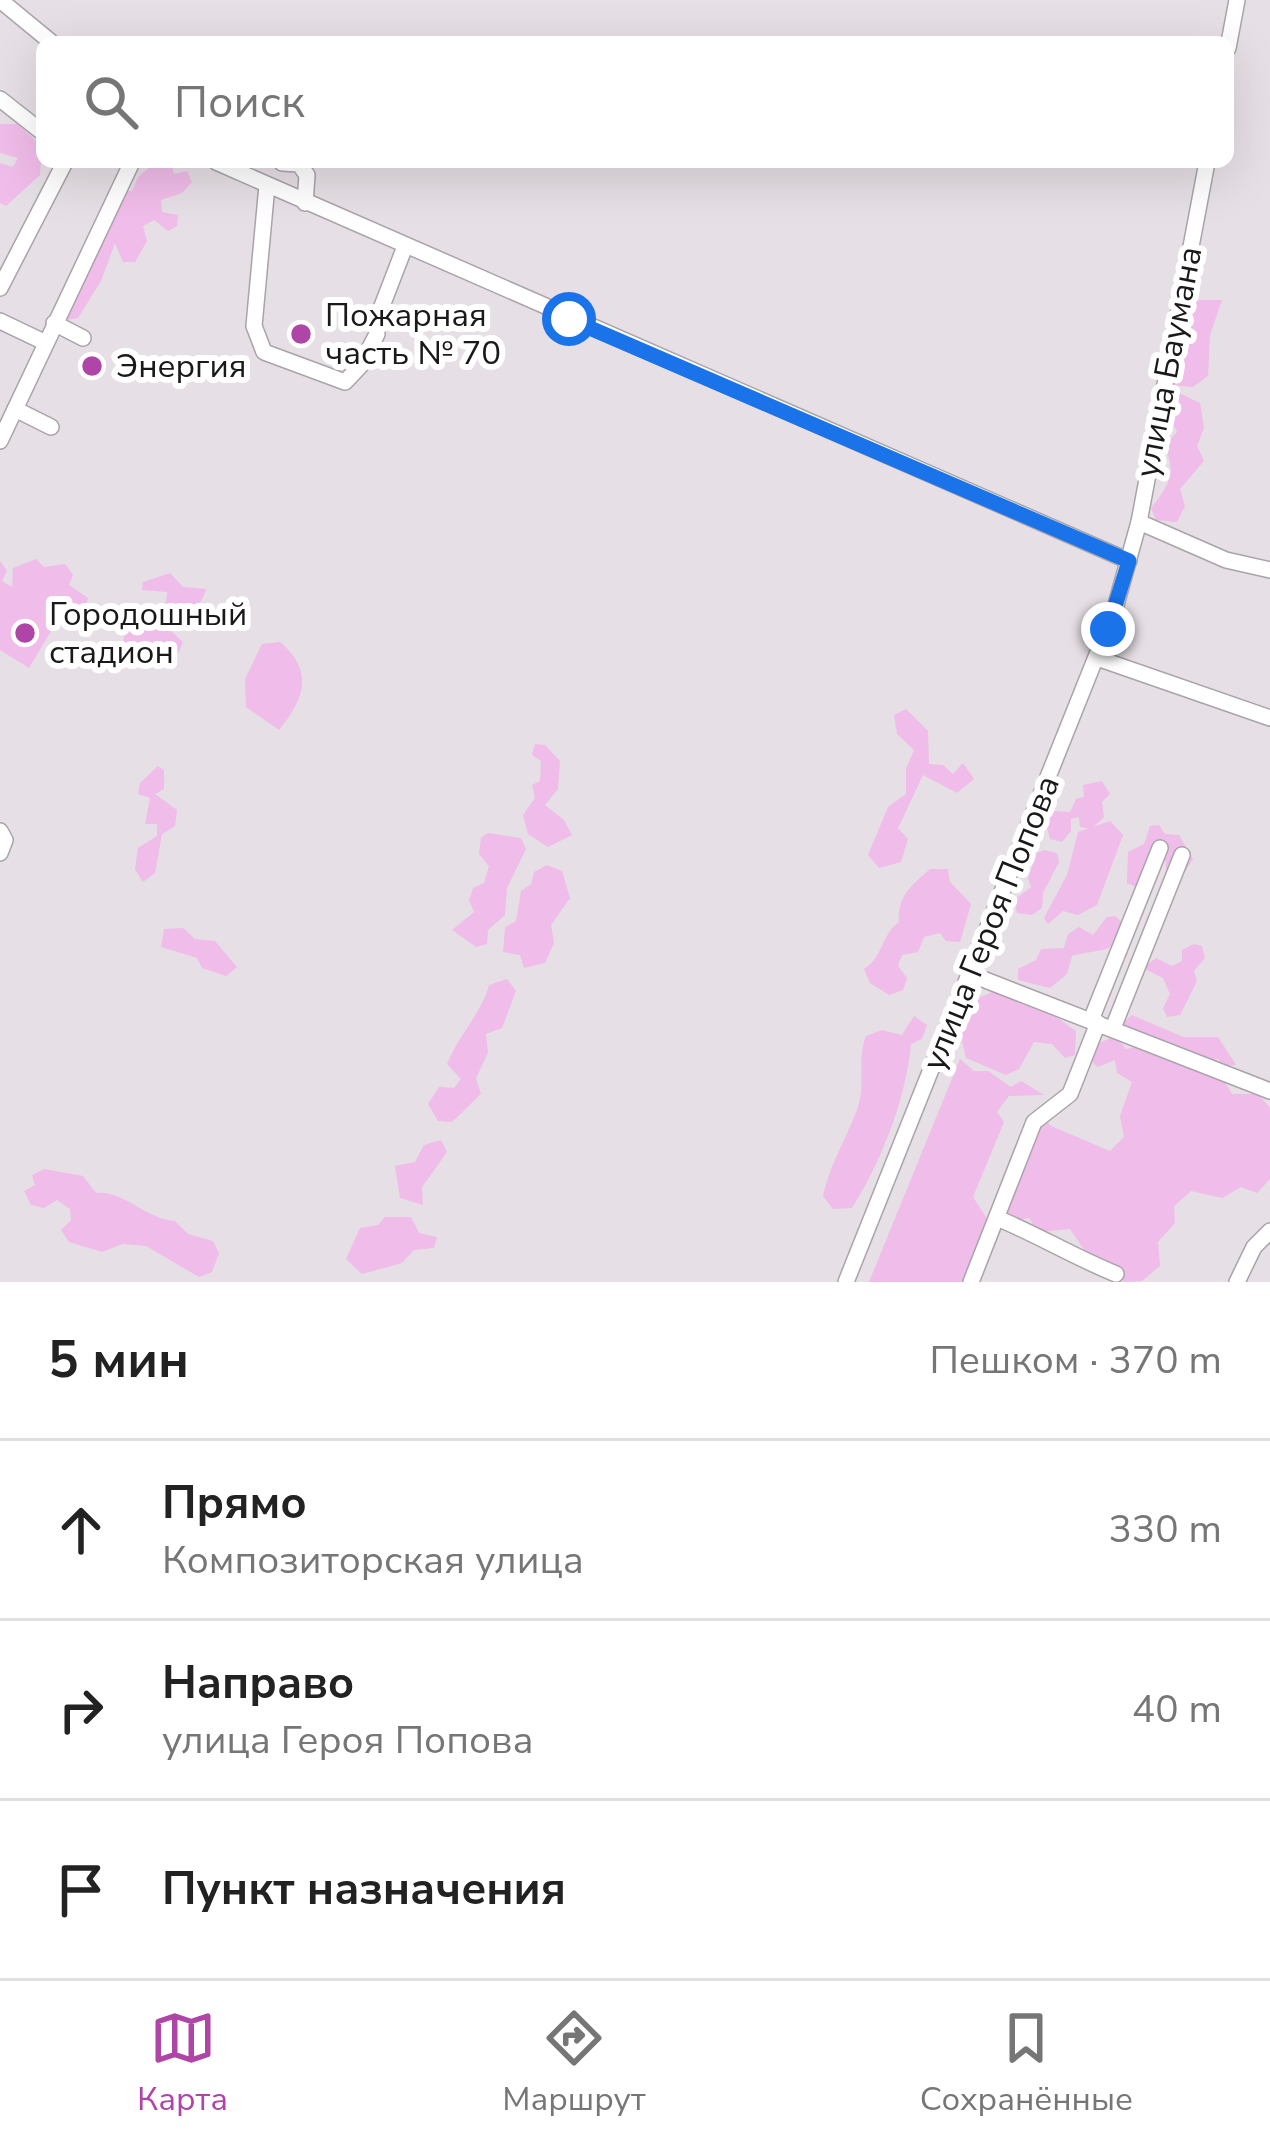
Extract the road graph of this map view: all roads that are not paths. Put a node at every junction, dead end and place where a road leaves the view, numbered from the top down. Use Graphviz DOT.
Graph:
graph roads {
  1 [pos="0,0"];
  2 [pos="1237,0"];
  3 [pos="44,36"];
  4 [pos="1230,36"];
  5 [pos="0,99"];
  6 [pos="36,127"];
  7 [pos="62,168"];
  8 [pos="129,168"];
  9 [pos="229,168"];
  10 [pos="302,168"];
  11 [pos="1206,168"];
  12 [pos="267,185"];
  13 [pos="305,202"];
  14 [pos="404,249"];
  15 [pos="0,288"];
  16 [pos="0,321"];
  17 [pos="54,323"];
  18 [pos="83,338"];
  19 [pos="44,342"];
  20 [pos="15,409"];
  21 [pos="51,427"];
  22 [pos="0,441"];
  23 [pos="1138,522"];
  24 [pos="1129,561"];
  25 [pos="1270,570"];
  26 [pos="1096,658"];
  27 [pos="1270,718"];
  28 [pos="0,831"];
  29 [pos="1160,848"];
  30 [pos="0,853"];
  31 [pos="1182,855"];
  32 [pos="970,974"];
  33 [pos="1101,1024"];
  34 [pos="1270,1091"];
  35 [pos="997,1218"];
  36 [pos="1270,1231"];
  37 [pos="1116,1274"];
  38 [pos="846,1282"];
  39 [pos="971,1282"];
  40 [pos="1237,1282"];
  1 -- 3 [label="street"];
  2 -- 4 [label="street"];
  5 -- 6 [label="street"];
  7 -- 15 [label="street"];
  8 -- 17 [label="street"];
  9 -- 12 [label="street"];
  10 -- 13 [label="street"];
  11 -- 23 [label="street, улица Баумана"];
  12 -- 13 [label="street"];
  12 -- 14 [label="street"];
  13 -- 14 [label="street"];
  14 -- 24 [label="street"];
  16 -- 19 [label="street"];
  17 -- 18 [label="street"];
  17 -- 19 [label="street"];
  19 -- 20 [label="street"];
  20 -- 21 [label="street"];
  20 -- 22 [label="street"];
  23 -- 24 [label="street, улица Баумана"];
  23 -- 25 [label="street"];
  24 -- 26 [label="street, улица Героя Попова"];
  26 -- 27 [label="street"];
  26 -- 32 [label="street, улица Героя Попова"];
  28 -- 30 [label="street"];
  29 -- 33 [label="street"];
  31 -- 33 [label="street"];
  32 -- 33 [label="street"];
  32 -- 38 [label="street, улица Героя Попова"];
  33 -- 34 [label="street"];
  33 -- 35 [label="street"];
  35 -- 37 [label="street"];
  35 -- 39 [label="street"];
  36 -- 40 [label="street"];
}
